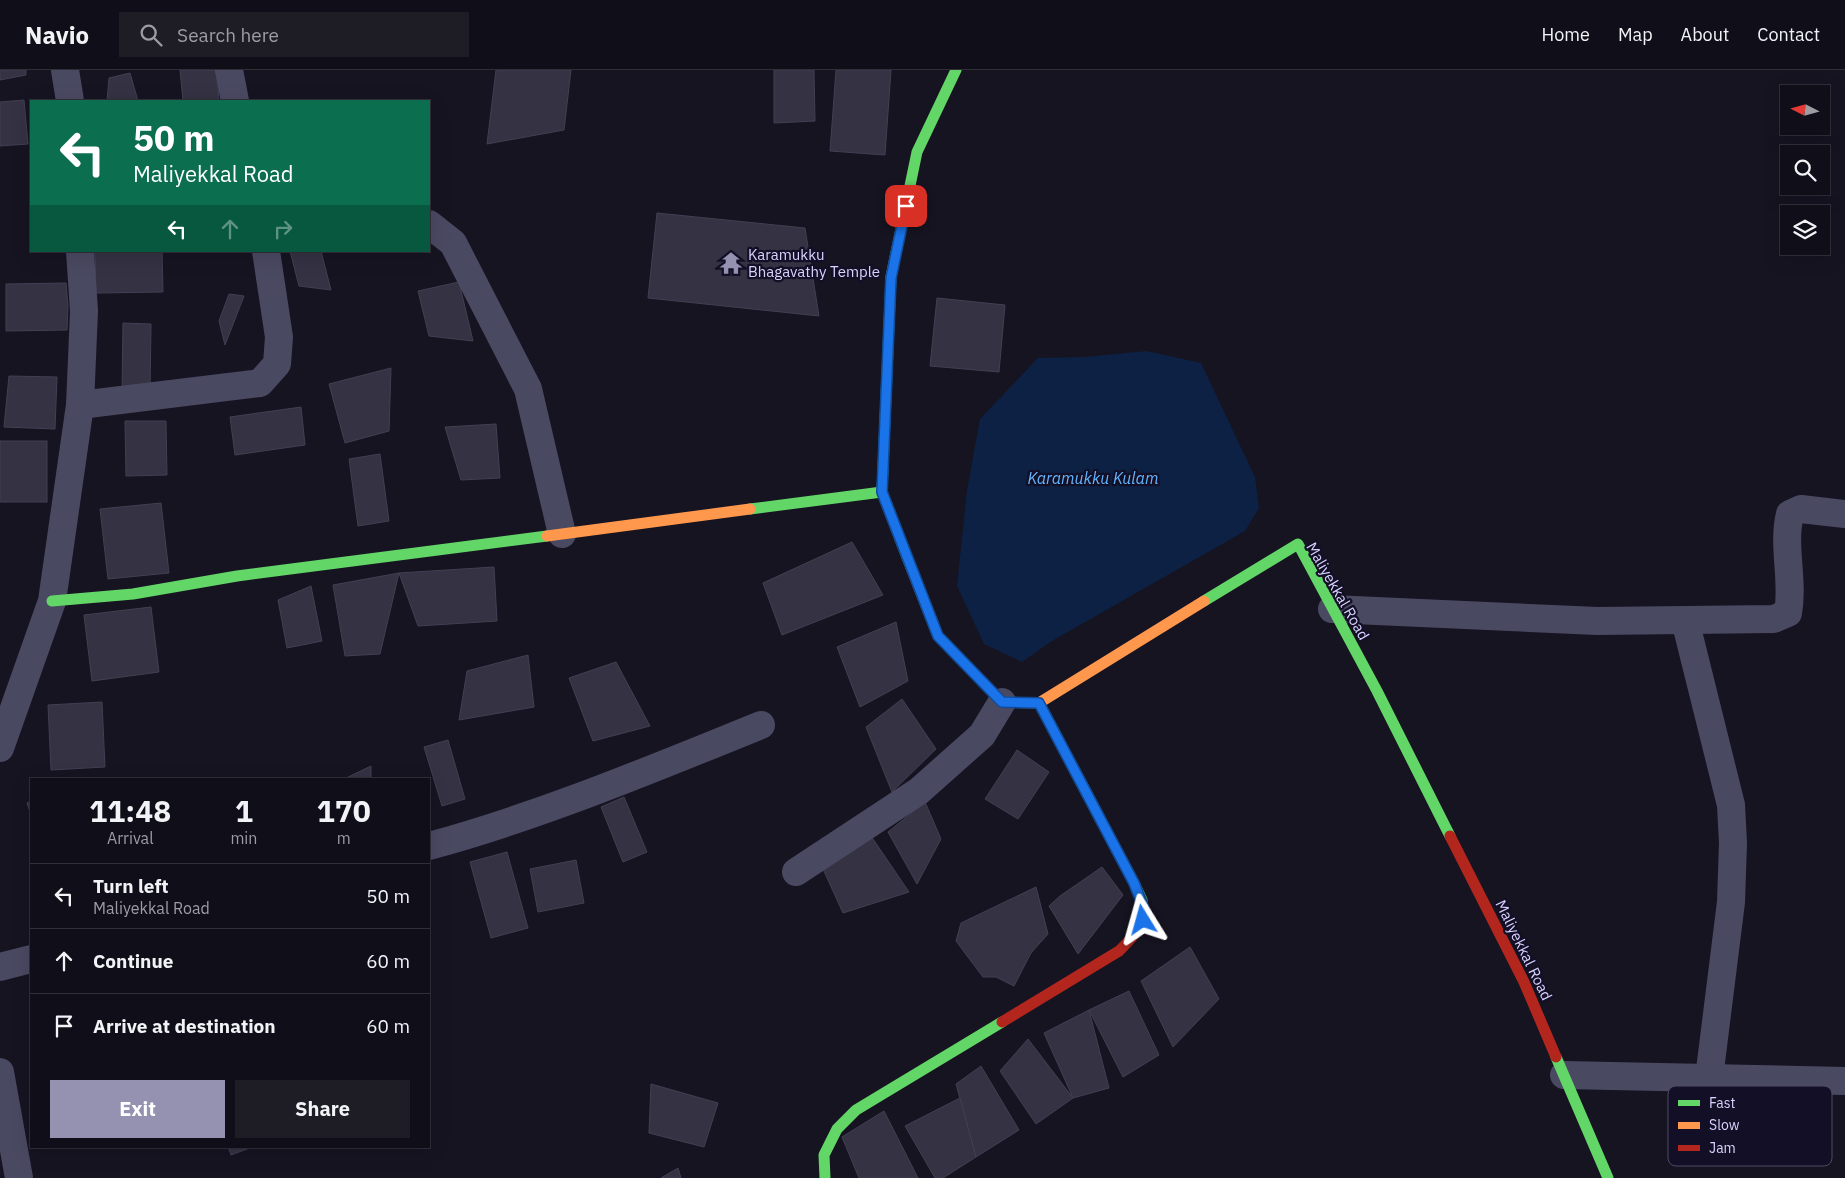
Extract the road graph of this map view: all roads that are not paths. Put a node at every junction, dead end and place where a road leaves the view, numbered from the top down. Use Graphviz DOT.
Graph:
graph roads {
  1 [pos="65,70"];
  2 [pos="230,70"];
  3 [pos="956,70"];
  4 [pos="70,100"];
  5 [pos="235,100"];
  6 [pos="430,225"];
  7 [pos="80,252"];
  8 [pos="266,252"];
  9 [pos="80,406"];
  10 [pos="882,492"];
  11 [pos="1845,514"];
  12 [pos="562,534"];
  13 [pos="52,601"];
  14 [pos="1332,608"];
  15 [pos="1685,620"];
  16 [pos="12,689"];
  17 [pos="1002,702"];
  18 [pos="1039,703"];
  19 [pos="761,725"];
  20 [pos="0,748"];
  21 [pos="430,846"];
  22 [pos="796,872"];
  23 [pos="30,959"];
  24 [pos="0,967"];
  25 [pos="1564,1075"];
  26 [pos="1709,1078"];
  27 [pos="1,1080"];
  28 [pos="1845,1081"];
  29 [pos="19,1178"];
  30 [pos="825,1178"];
  31 [pos="1608,1178"];
  1 -- 4 [label="street"];
  2 -- 5 [label="street"];
  3 -- 10 [label="street"];
  6 -- 12 [label="street"];
  7 -- 9 [label="street"];
  8 -- 9 [label="street"];
  9 -- 13 [label="street"];
  10 -- 12 [label="street"];
  10 -- 17 [label="street"];
  11 -- 15 [label="street"];
  12 -- 13 [label="street"];
  13 -- 16 [label="street"];
  14 -- 15 [label="street"];
  14 -- 18 [label="street, Maliyekkal Road"];
  14 -- 25 [label="street, Maliyekkal Road"];
  15 -- 26 [label="street"];
  16 -- 20 [label="street"];
  17 -- 18 [label="street"];
  17 -- 22 [label="street"];
  18 -- 30 [label="street"];
  19 -- 21 [label="street"];
  23 -- 24 [label="street"];
  25 -- 26 [label="street"];
  25 -- 31 [label="street, Maliyekkal Road"];
  26 -- 28 [label="street"];
  27 -- 29 [label="street"];
}
